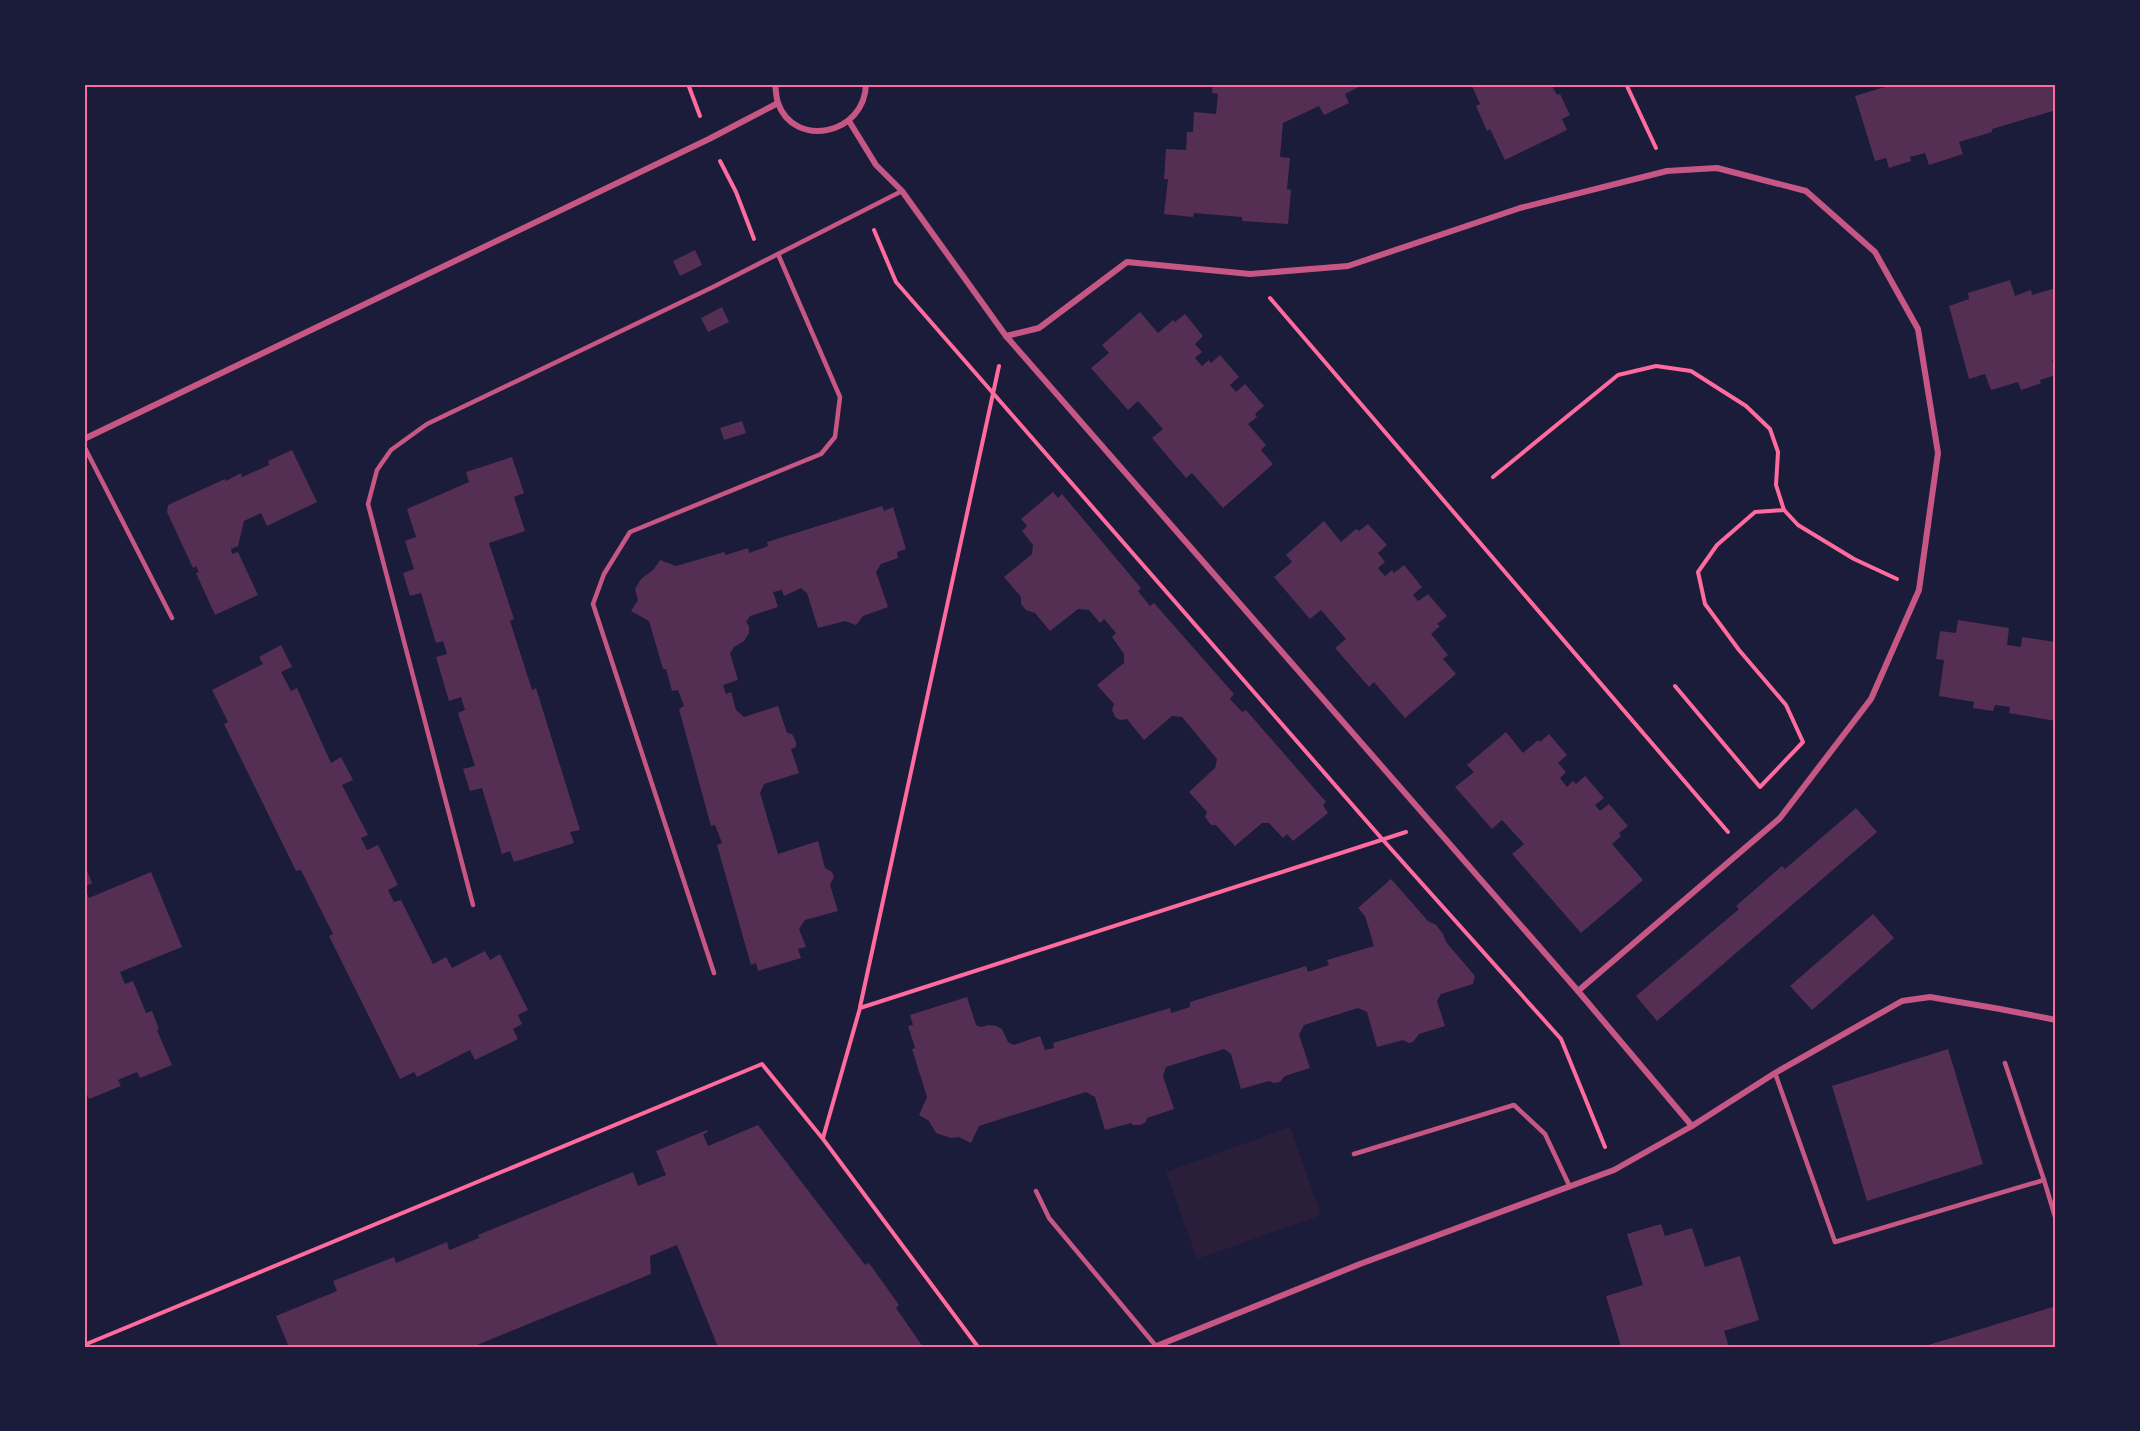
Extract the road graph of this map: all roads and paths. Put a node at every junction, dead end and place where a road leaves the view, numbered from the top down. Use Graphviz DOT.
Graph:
graph roads {
  1 [pos="688,84"];
  2 [pos="775,84"];
  3 [pos="1626,84"];
  4 [pos="868,85"];
  5 [pos="778,104"];
  6 [pos="849,121"];
  7 [pos="709,139"];
  8 [pos="1667,171"];
  9 [pos="902,191"];
  10 [pos="865,210"];
  11 [pos="778,254"];
  12 [pos="763,262"];
  13 [pos="1250,274"];
  14 [pos="1006,336"];
  15 [pos="993,395"];
  16 [pos="84,439"];
  17 [pos="84,446"];
  18 [pos="1493,477"];
  19 [pos="1784,510"];
  20 [pos="1919,590"];
  21 [pos="172,618"];
  22 [pos="1675,687"];
  23 [pos="1431,825"];
  24 [pos="1383,840"];
  25 [pos="1743,849"];
  26 [pos="474,905"];
  27 [pos="714,973"];
  28 [pos="1578,992"];
  29 [pos="860,1008"];
  30 [pos="2056,1020"];
  31 [pos="2005,1064"];
  32 [pos="1775,1073"];
  33 [pos="1692,1126"];
  34 [pos="823,1139"];
  35 [pos="1354,1154"];
  36 [pos="1614,1170"];
  37 [pos="2044,1180"];
  38 [pos="1570,1187"];
  39 [pos="1036,1191"];
  40 [pos="2056,1220"];
  41 [pos="84,1345"];
  42 [pos="978,1347"];
  43 [pos="1155,1347"];
  1 -- 7 [label="path"];
  2 -- 5 [label="street"];
  3 -- 8 [label="path"];
  4 -- 6 [label="street"];
  5 -- 6 [label="street"];
  5 -- 7 [label="street"];
  6 -- 9 [label="street"];
  7 -- 12 [label="path"];
  7 -- 16 [label="street"];
  8 -- 13 [label="street"];
  8 -- 20 [label="street"];
  9 -- 10 [label="lane"];
  9 -- 14 [label="street"];
  10 -- 11 [label="lane"];
  10 -- 15 [label="path"];
  11 -- 12 [label="lane"];
  11 -- 27 [label="lane"];
  12 -- 26 [label="lane"];
  13 -- 14 [label="street"];
  13 -- 25 [label="path"];
  14 -- 15 [label="path"];
  14 -- 23 [label="street"];
  15 -- 24 [label="path"];
  15 -- 29 [label="path"];
  17 -- 21 [label="lane"];
  18 -- 19 [label="path"];
  19 -- 20 [label="path"];
  19 -- 22 [label="path"];
  20 -- 25 [label="street"];
  23 -- 24 [label="path"];
  23 -- 28 [label="street"];
  24 -- 29 [label="path"];
  24 -- 36 [label="path"];
  25 -- 28 [label="street"];
  28 -- 33 [label="street"];
  29 -- 34 [label="path"];
  30 -- 32 [label="street"];
  31 -- 37 [label="lane"];
  32 -- 33 [label="street"];
  32 -- 37 [label="lane"];
  33 -- 36 [label="street"];
  34 -- 41 [label="path"];
  34 -- 42 [label="path"];
  35 -- 38 [label="lane"];
  36 -- 38 [label="street"];
  37 -- 40 [label="lane"];
  38 -- 43 [label="street"];
  39 -- 43 [label="lane"];
}
